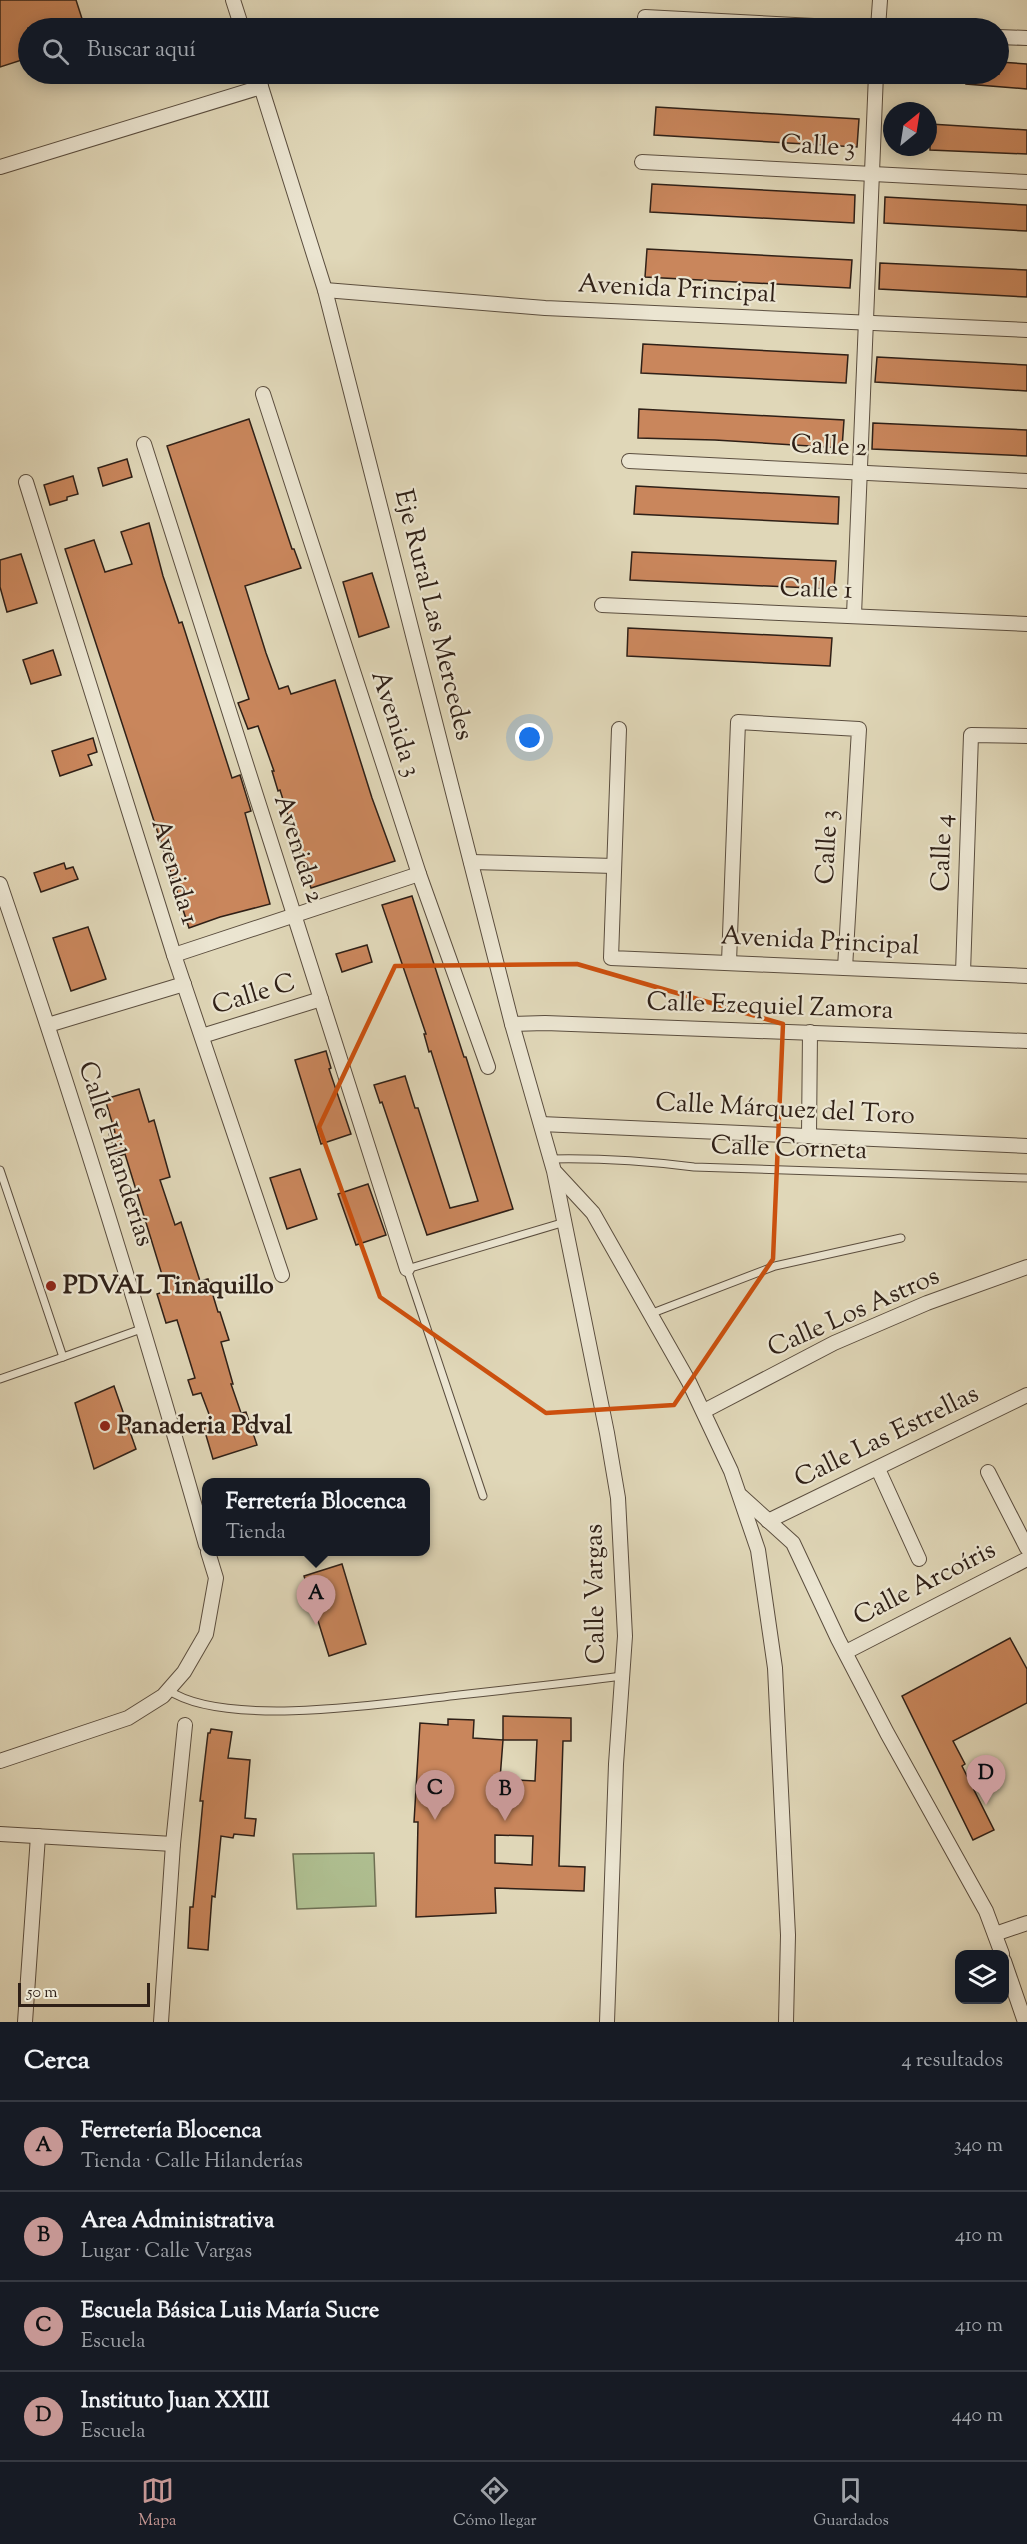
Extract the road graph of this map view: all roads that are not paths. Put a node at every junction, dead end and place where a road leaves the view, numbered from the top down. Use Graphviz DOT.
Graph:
graph roads {
  1 [pos="233,0"];
  2 [pos="879,0"];
  3 [pos="645,17"];
  4 [pos="239,18"];
  5 [pos="664,18"];
  6 [pos="878,18"];
  7 [pos="1009,37"];
  8 [pos="1027,38"];
  9 [pos="247,84"];
  10 [pos="260,84"];
  11 [pos="876,84"];
  12 [pos="642,162"];
  13 [pos="0,167"];
  14 [pos="872,174"];
  15 [pos="1027,182"];
  16 [pos="325,290"];
  17 [pos="866,323"];
  18 [pos="1027,330"];
  19 [pos="263,394"];
  20 [pos="144,444"];
  21 [pos="629,461"];
  22 [pos="860,472"];
  23 [pos="1027,481"];
  24 [pos="26,482"];
  25 [pos="602,605"];
  26 [pos="854,615"];
  27 [pos="1027,624"];
  28 [pos="619,729"];
  29 [pos="1027,736"];
  30 [pos="471,862"];
  31 [pos="614,866"];
  32 [pos="419,874"];
  33 [pos="0,884"];
  34 [pos="294,915"];
  35 [pos="174,955"];
  36 [pos="729,962"];
  37 [pos="845,968"];
  38 [pos="963,973"];
  39 [pos="1027,976"];
  40 [pos="184,984"];
  41 [pos="321,999"];
  42 [pos="512,1024"];
  43 [pos="48,1025"];
  44 [pos="810,1032"];
  45 [pos="201,1036"];
  46 [pos="1027,1041"];
  47 [pos="488,1067"];
  48 [pos="541,1124"];
  49 [pos="808,1135"];
  50 [pos="1027,1146"];
  51 [pos="553,1165"];
  52 [pos="0,1170"];
  53 [pos="1027,1178"];
  54 [pos="565,1222"];
  55 [pos="901,1238"];
  56 [pos="1027,1268"];
  57 [pos="407,1269"];
  58 [pos="282,1275"];
  59 [pos="650,1314"];
  60 [pos="144,1328"];
  61 [pos="63,1357"];
  62 [pos="0,1379"];
  63 [pos="1027,1395"];
  64 [pos="704,1411"];
  65 [pos="878,1469"];
  66 [pos="988,1472"];
  67 [pos="740,1495"];
  68 [pos="483,1496"];
  69 [pos="768,1521"];
  70 [pos="202,1528"];
  71 [pos="1027,1548"];
  72 [pos="209,1556"];
  73 [pos="1027,1559"];
  74 [pos="919,1560"];
  75 [pos="846,1652"];
  76 [pos="622,1676"];
  77 [pos="168,1690"];
  78 [pos="185,1725"];
  79 [pos="0,1761"];
  80 [pos="0,1834"];
  81 [pos="38,1836"];
  82 [pos="173,1844"];
  83 [pos="1027,1923"];
  84 [pos="995,1934"];
  85 [pos="1001,1950"];
  86 [pos="1009,1973"];
  87 [pos="26,2022"];
  88 [pos="161,2022"];
  89 [pos="607,2022"];
  90 [pos="786,2022"];
  91 [pos="1025,2022"];
  1 -- 4 [label="street"];
  2 -- 6 [label="street"];
  3 -- 5 [label="street"];
  7 -- 8 [label="street"];
  9 -- 13 [label="street"];
  10 -- 16 [label="street, Eje Rural Las Mercedes"];
  11 -- 14 [label="street"];
  12 -- 14 [label="street, Calle 3"];
  14 -- 15 [label="street, Calle 3"];
  14 -- 17 [label="street"];
  16 -- 17 [label="street, Avenida Principal"];
  16 -- 30 [label="street, Eje Rural Las Mercedes"];
  17 -- 18 [label="street, Avenida Principal"];
  17 -- 22 [label="street"];
  19 -- 32 [label="street, Avenida 3"];
  20 -- 34 [label="street, Avenida 2"];
  21 -- 22 [label="street, Calle 2"];
  22 -- 23 [label="street, Calle 2"];
  22 -- 26 [label="street"];
  24 -- 35 [label="street, Avenida 1"];
  25 -- 26 [label="street, Calle 1"];
  26 -- 27 [label="street, Calle 1"];
  28 -- 31 [label="street"];
  29 -- 38 [label="street, Calle 4"];
  30 -- 31 [label="street"];
  30 -- 42 [label="street, Eje Rural Las Mercedes"];
  31 -- 36 [label="street, Avenida Principal"];
  32 -- 34 [label="street"];
  32 -- 47 [label="street, Avenida 3"];
  33 -- 43 [label="street, Calle Hilanderías"];
  34 -- 35 [label="street"];
  34 -- 41 [label="street, Avenida 2"];
  35 -- 40 [label="street, Avenida 1"];
  36 -- 37 [label="street, Avenida Principal"];
  36 -- 37 [label="street, Calle 3"];
  37 -- 38 [label="street, Avenida Principal"];
  38 -- 39 [label="street, Avenida Principal"];
  40 -- 43 [label="street"];
  40 -- 45 [label="street, Avenida 1"];
  41 -- 45 [label="street, Calle C"];
  41 -- 57 [label="street, Avenida 2"];
  42 -- 44 [label="street, Calle Ezequiel Zamora"];
  42 -- 48 [label="street, Eje Rural Las Mercedes"];
  43 -- 60 [label="street, Calle Hilanderías"];
  44 -- 46 [label="street, Calle Ezequiel Zamora"];
  44 -- 49 [label="street"];
  45 -- 58 [label="street, Avenida 1"];
  48 -- 49 [label="street, Calle Márquez del Toro"];
  48 -- 51 [label="street, Eje Rural Las Mercedes"];
  49 -- 50 [label="street, Calle Márquez del Toro"];
  51 -- 53 [label="lane, Calle Corneta"];
  51 -- 54 [label="street, Calle Vargas"];
  51 -- 59 [label="street"];
  52 -- 61 [label="lane"];
  54 -- 57 [label="lane"];
  54 -- 76 [label="street, Calle Vargas"];
  55 -- 59 [label="lane"];
  56 -- 64 [label="street, Calle Los Astros"];
  57 -- 68 [label="lane"];
  59 -- 64 [label="street"];
  60 -- 61 [label="lane"];
  60 -- 70 [label="street, Calle Hilanderías"];
  61 -- 62 [label="lane"];
  63 -- 65 [label="street, Calle Las Estrellas"];
  64 -- 67 [label="street"];
  65 -- 69 [label="street, Calle Las Estrellas"];
  65 -- 74 [label="street"];
  66 -- 71 [label="street"];
  67 -- 69 [label="street"];
  67 -- 90 [label="street"];
  69 -- 75 [label="street"];
  72 -- 77 [label="street"];
  73 -- 75 [label="street, Calle Arcoíris"];
  75 -- 84 [label="street"];
  76 -- 77 [label="lane"];
  76 -- 89 [label="street, Calle Vargas"];
  77 -- 79 [label="street"];
  78 -- 82 [label="street"];
  80 -- 81 [label="street"];
  81 -- 82 [label="street"];
  81 -- 87 [label="street"];
  82 -- 88 [label="street"];
  83 -- 84 [label="street"];
  84 -- 85 [label="street"];
  86 -- 91 [label="street"];
}
